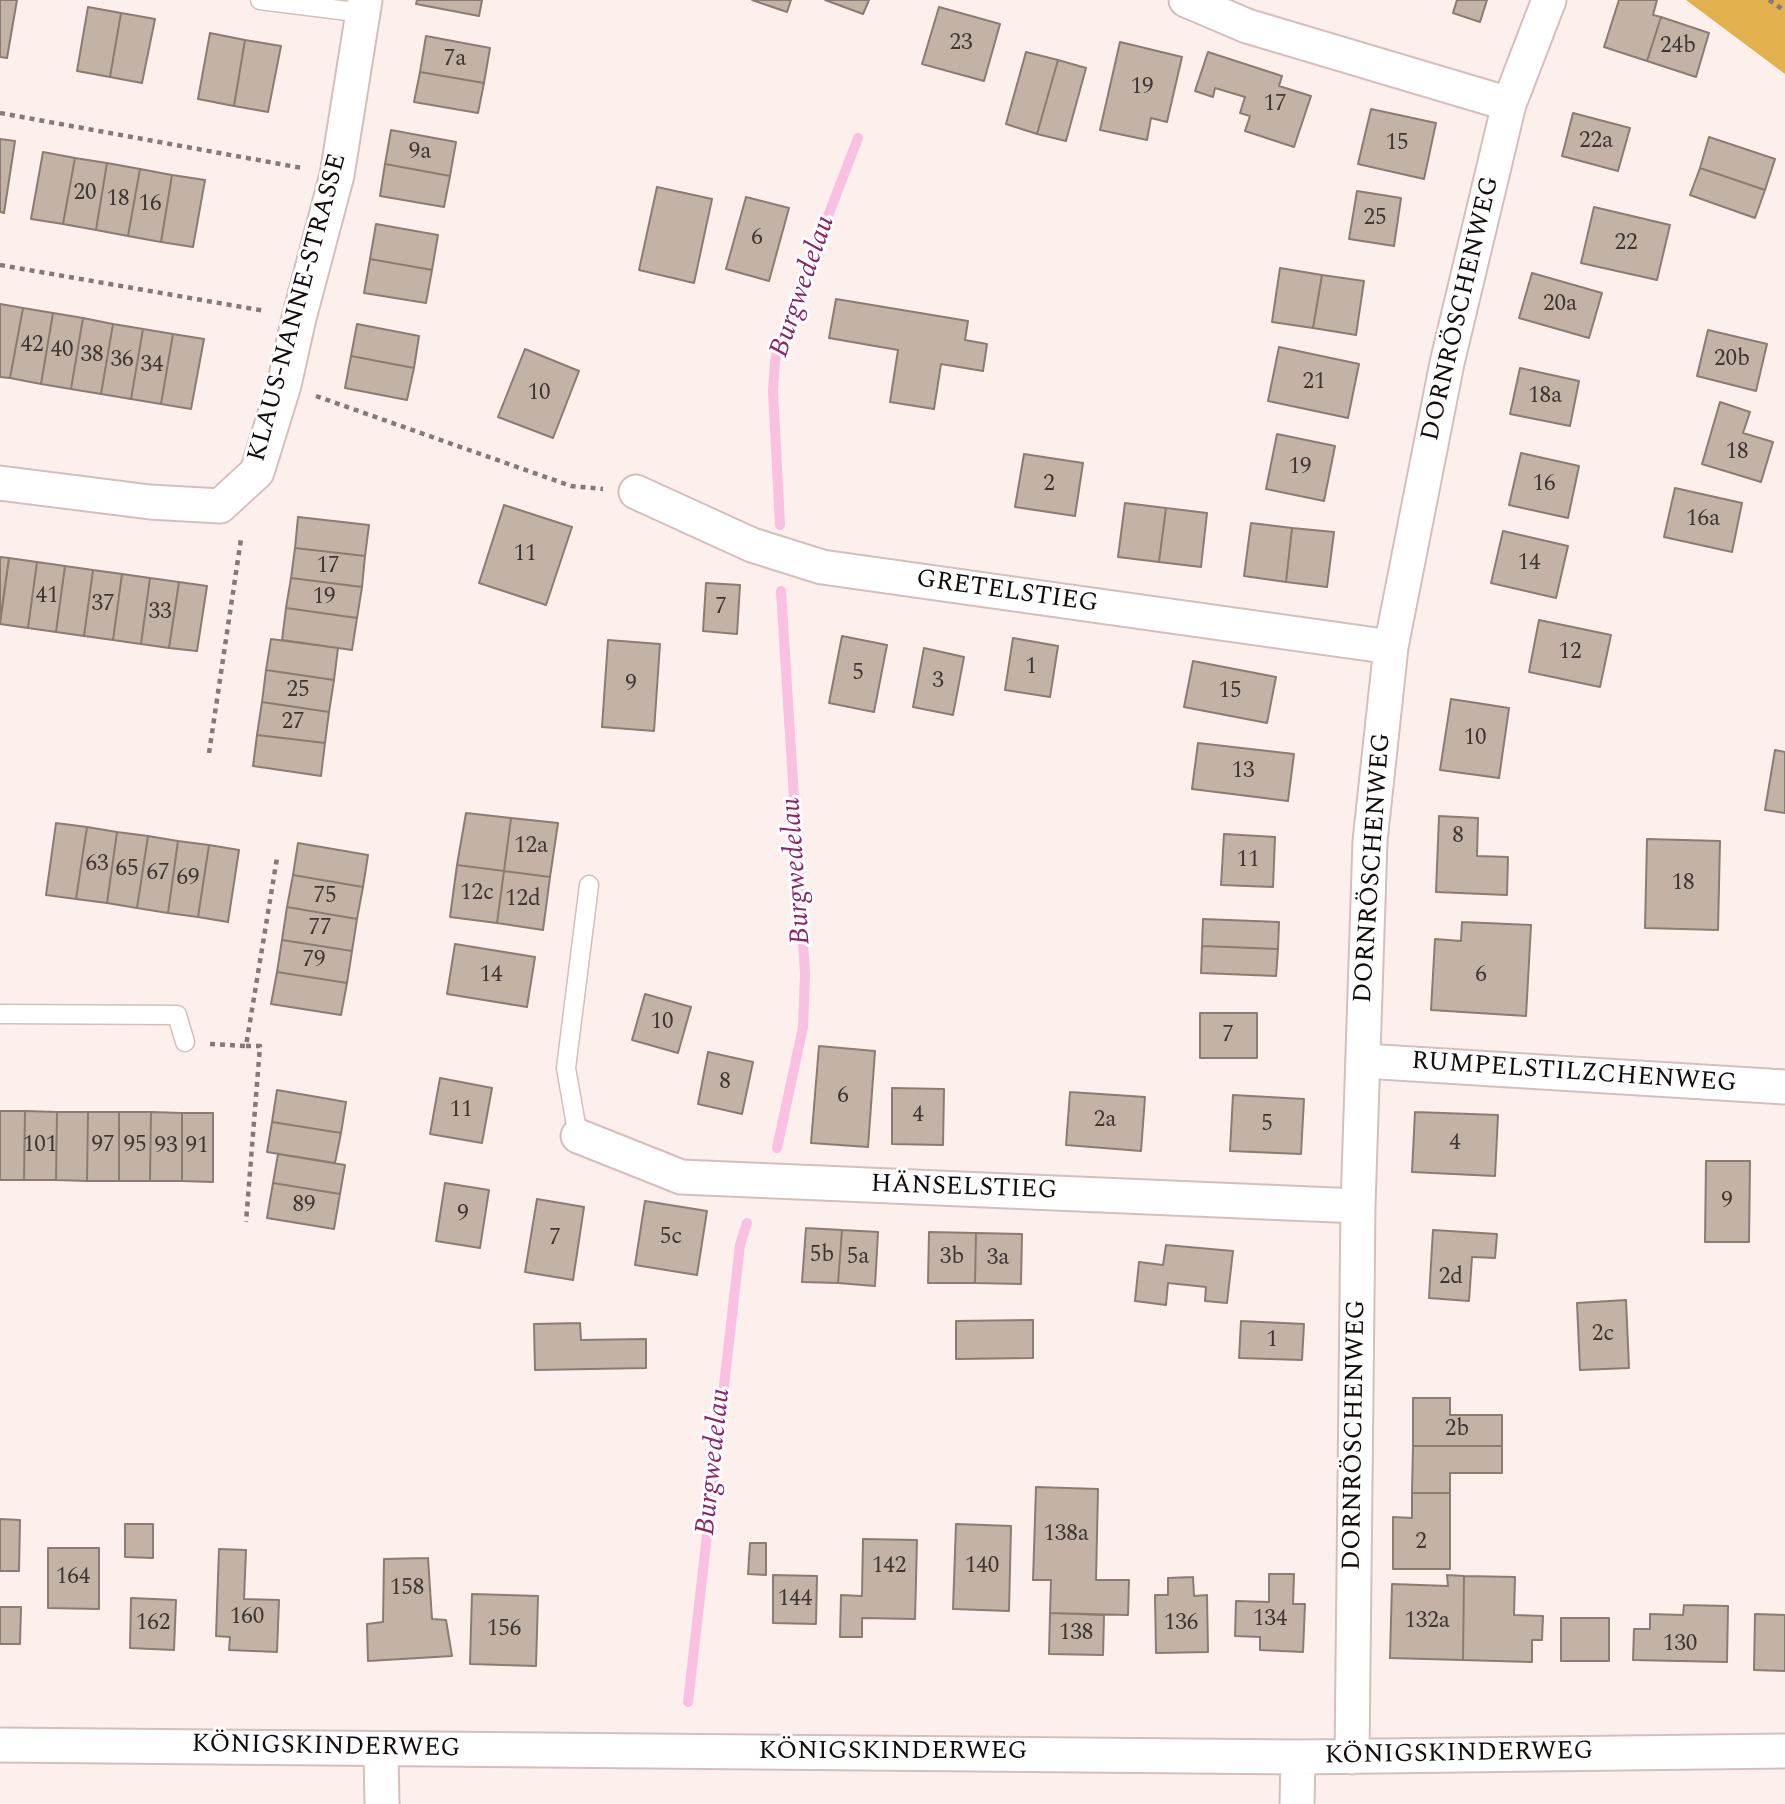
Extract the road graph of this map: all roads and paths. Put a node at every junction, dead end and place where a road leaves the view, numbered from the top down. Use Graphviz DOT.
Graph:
graph roads {
  1 [pos="260,0"];
  2 [pos="1186,0"];
  3 [pos="1549,0"];
  4 [pos="1769,0"];
  5 [pos="364,6"];
  6 [pos="1785,12"];
  7 [pos="1509,104"];
  8 [pos="0,113"];
  9 [pos="337,175"];
  10 [pos="0,265"];
  11 [pos="299,317"];
  12 [pos="284,385"];
  13 [pos="0,484"];
  14 [pos="636,492"];
  15 [pos="220,506"];
  16 [pos="1391,647"];
  17 [pos="209,753"];
  18 [pos="277,858"];
  19 [pos="589,885"];
  20 [pos="0,1014"];
  21 [pos="185,1042"];
  22 [pos="246,1046"];
  23 [pos="1363,1060"];
  24 [pos="1785,1087"];
  25 [pos="578,1136"];
  26 [pos="1358,1206"];
  27 [pos="246,1222"];
  28 [pos="0,1745"];
  29 [pos="381,1749"];
  30 [pos="1785,1752"];
  31 [pos="1298,1757"];
  32 [pos="1352,1757"];
  33 [pos="382,1804"];
  34 [pos="1297,1804"];
  1 -- 5 [label="lane"];
  2 -- 7 [label="street"];
  3 -- 7 [label="street, DORNRÖSCHENWEG"];
  4 -- 6 [label="path"];
  5 -- 9 [label="street, KLAUS-NANNE-STRASSE"];
  7 -- 16 [label="street, DORNRÖSCHENWEG"];
  8 -- 9 [label="path"];
  9 -- 11 [label="street, KLAUS-NANNE-STRASSE"];
  10 -- 11 [label="path"];
  11 -- 12 [label="street, KLAUS-NANNE-STRASSE"];
  12 -- 14 [label="path"];
  12 -- 15 [label="street, KLAUS-NANNE-STRASSE"];
  13 -- 15 [label="street"];
  14 -- 16 [label="street, GRETELSTIEG"];
  15 -- 17 [label="path"];
  16 -- 23 [label="street, DORNRÖSCHENWEG"];
  18 -- 22 [label="path"];
  19 -- 25 [label="lane"];
  20 -- 21 [label="lane"];
  21 -- 22 [label="path"];
  22 -- 27 [label="path"];
  23 -- 24 [label="street, RUMPELSTILZCHENWEG"];
  23 -- 26 [label="street, DORNRÖSCHENWEG"];
  25 -- 26 [label="street, HÄNSELSTIEG"];
  26 -- 32 [label="street, DORNRÖSCHENWEG"];
  28 -- 29 [label="street, KÖNIGSKINDERWEG"];
  29 -- 31 [label="street, KÖNIGSKINDERWEG"];
  29 -- 33 [label="street"];
  30 -- 32 [label="street, KÖNIGSKINDERWEG"];
  31 -- 32 [label="street, KÖNIGSKINDERWEG"];
  31 -- 34 [label="street"];
}
